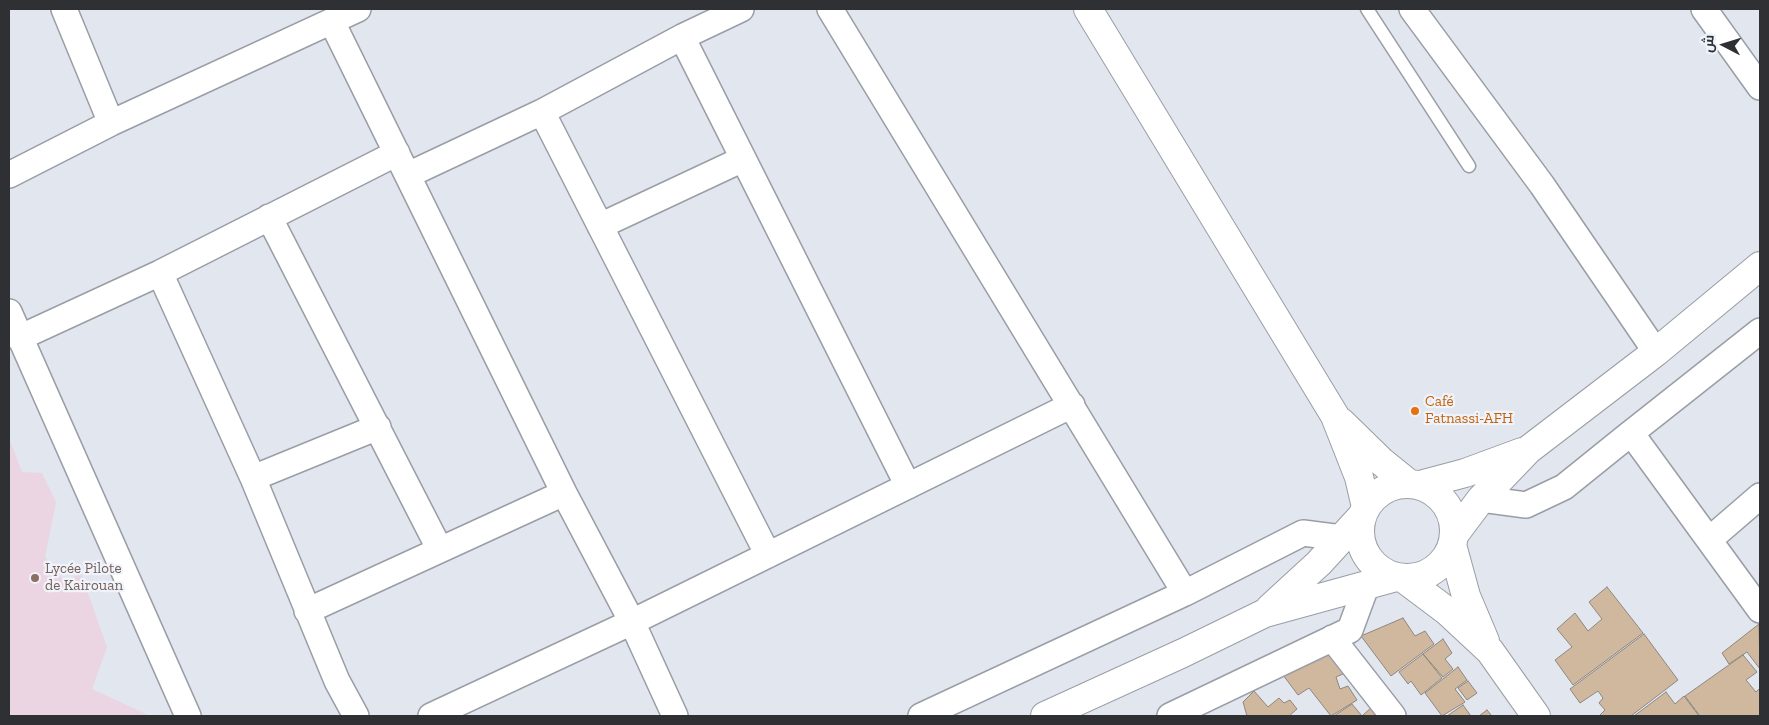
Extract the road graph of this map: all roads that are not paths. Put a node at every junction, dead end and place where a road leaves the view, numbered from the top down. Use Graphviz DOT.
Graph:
graph roads {
  1 [pos="64,9"];
  2 [pos="358,9"];
  3 [pos="741,9"];
  4 [pos="830,9"];
  5 [pos="1088,9"];
  6 [pos="1367,9"];
  7 [pos="1412,9"];
  8 [pos="1705,9"];
  9 [pos="332,22"];
  10 [pos="682,37"];
  11 [pos="1760,87"];
  12 [pos="542,112"];
  13 [pos="111,123"];
  14 [pos="397,153"];
  15 [pos="743,159"];
  16 [pos="1469,166"];
  17 [pos="9,175"];
  18 [pos="408,175"];
  19 [pos="269,217"];
  20 [pos="600,226"];
  21 [pos="1760,266"];
  22 [pos="160,273"];
  23 [pos="9,312"];
  24 [pos="1760,331"];
  25 [pos="19,338"];
  26 [pos="1656,352"];
  27 [pos="1072,405"];
  28 [pos="1335,416"];
  29 [pos="378,426"];
  30 [pos="1631,433"];
  31 [pos="1528,450"];
  32 [pos="253,478"];
  33 [pos="1414,484"];
  34 [pos="908,486"];
  35 [pos="564,492"];
  36 [pos="1760,496"];
  37 [pos="1481,499"];
  38 [pos="1364,511"];
  39 [pos="1342,538"];
  40 [pos="1453,540"];
  41 [pos="1709,540"];
  42 [pos="440,550"];
  43 [pos="768,556"];
  44 [pos="1399,577"];
  45 [pos="1367,584"];
  46 [pos="1185,594"];
  47 [pos="1760,610"];
  48 [pos="308,611"];
  49 [pos="1265,613"];
  50 [pos="632,622"];
  51 [pos="1332,638"];
  52 [pos="1490,651"];
  53 [pos="1207,709"];
  54 [pos="188,716"];
  55 [pos="356,716"];
  56 [pos="431,716"];
  57 [pos="674,716"];
  58 [pos="921,716"];
  59 [pos="1045,716"];
  60 [pos="1170,716"];
  61 [pos="1393,716"];
  62 [pos="1536,716"];
  1 -- 13 [label="street"];
  2 -- 9 [label="street"];
  3 -- 10 [label="street"];
  4 -- 27 [label="street"];
  5 -- 28 [label="street"];
  6 -- 16 [label="lane"];
  7 -- 26 [label="street"];
  8 -- 11 [label="street"];
  9 -- 13 [label="street"];
  9 -- 14 [label="street"];
  10 -- 12 [label="street"];
  10 -- 15 [label="street"];
  12 -- 18 [label="street"];
  12 -- 20 [label="street"];
  13 -- 17 [label="street"];
  14 -- 18 [label="street"];
  14 -- 19 [label="street"];
  15 -- 20 [label="street"];
  15 -- 34 [label="street"];
  18 -- 35 [label="street"];
  19 -- 22 [label="street"];
  19 -- 29 [label="street"];
  20 -- 43 [label="street"];
  21 -- 26 [label="street"];
  22 -- 25 [label="street"];
  22 -- 32 [label="street"];
  23 -- 25 [label="street"];
  24 -- 30 [label="street"];
  25 -- 54 [label="street"];
  26 -- 31 [label="street"];
  27 -- 34 [label="street"];
  27 -- 46 [label="street"];
  28 -- 33 [label="street"];
  28 -- 38 [label="street"];
  29 -- 32 [label="street"];
  29 -- 42 [label="street"];
  30 -- 37 [label="street"];
  30 -- 41 [label="street"];
  31 -- 33 [label="street"];
  31 -- 37 [label="street"];
  32 -- 48 [label="street"];
  33 -- 38 [label="street"];
  33 -- 40 [label="street"];
  34 -- 43 [label="street"];
  35 -- 42 [label="street"];
  35 -- 50 [label="street"];
  36 -- 41 [label="street"];
  37 -- 40 [label="street"];
  38 -- 39 [label="street"];
  38 -- 44 [label="street"];
  39 -- 46 [label="street"];
  39 -- 49 [label="street"];
  40 -- 44 [label="street"];
  40 -- 52 [label="street"];
  41 -- 47 [label="street"];
  42 -- 48 [label="street"];
  43 -- 50 [label="street"];
  44 -- 45 [label="street"];
  44 -- 52 [label="street"];
  45 -- 49 [label="street"];
  45 -- 51 [label="street"];
  46 -- 58 [label="street"];
  48 -- 55 [label="street"];
  49 -- 59 [label="street"];
  50 -- 56 [label="street"];
  50 -- 57 [label="street"];
  51 -- 53 [label="street"];
  51 -- 61 [label="street"];
  52 -- 62 [label="street"];
  53 -- 60 [label="street"];
}
